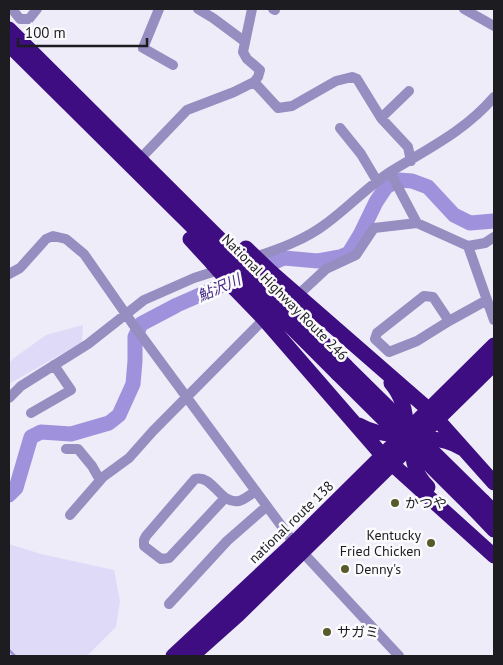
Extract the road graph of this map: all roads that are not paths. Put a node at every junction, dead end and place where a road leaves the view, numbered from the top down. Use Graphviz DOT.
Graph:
graph roads {
  1 [pos="12,9"];
  2 [pos="37,9"];
  3 [pos="159,9"];
  4 [pos="198,9"];
  5 [pos="252,9"];
  6 [pos="464,9"];
  7 [pos="494,26"];
  8 [pos="9,29"];
  9 [pos="244,42"];
  10 [pos="9,45"];
  11 [pos="173,65"];
  12 [pos="254,82"];
  13 [pos="409,91"];
  14 [pos="494,97"];
  15 [pos="381,118"];
  16 [pos="340,128"];
  17 [pos="140,159"];
  18 [pos="411,161"];
  19 [pos="391,174"];
  20 [pos="152,180"];
  21 [pos="377,181"];
  22 [pos="417,223"];
  23 [pos="494,237"];
  24 [pos="468,246"];
  25 [pos="230,256"];
  26 [pos="9,274"];
  27 [pos="254,281"];
  28 [pos="298,295"];
  29 [pos="487,300"];
  30 [pos="125,314"];
  31 [pos="264,319"];
  32 [pos="494,320"];
  33 [pos="448,321"];
  34 [pos="342,334"];
  35 [pos="494,345"];
  36 [pos="494,364"];
  37 [pos="54,365"];
  38 [pos="9,398"];
  39 [pos="187,398"];
  40 [pos="31,413"];
  41 [pos="430,417"];
  42 [pos="349,418"];
  43 [pos="410,437"];
  44 [pos="66,449"];
  45 [pos="391,456"];
  46 [pos="470,456"];
  47 [pos="100,480"];
  48 [pos="494,483"];
  49 [pos="256,491"];
  50 [pos="225,498"];
  51 [pos="478,505"];
  52 [pos="267,506"];
  53 [pos="494,512"];
  54 [pos="70,515"];
  55 [pos="494,530"];
  56 [pos="478,542"];
  57 [pos="298,548"];
  58 [pos="494,556"];
  59 [pos="169,604"];
  60 [pos="173,656"];
  61 [pos="192,656"];
  62 [pos="399,656"];
  1 -- 2 [label="street"];
  3 -- 11 [label="street"];
  4 -- 9 [label="street"];
  5 -- 9 [label="street"];
  6 -- 7 [label="street"];
  8 -- 17 [label="highway"];
  9 -- 12 [label="street"];
  10 -- 20 [label="highway"];
  12 -- 15 [label="street"];
  12 -- 17 [label="street"];
  13 -- 15 [label="street"];
  14 -- 18 [label="street"];
  15 -- 18 [label="street"];
  16 -- 21 [label="street"];
  17 -- 20 [label="highway"];
  18 -- 19 [label="street"];
  19 -- 21 [label="street"];
  19 -- 22 [label="street"];
  20 -- 25 [label="highway"];
  20 -- 25 [label="highway"];
  21 -- 30 [label="street"];
  22 -- 24 [label="street"];
  22 -- 28 [label="street"];
  23 -- 24 [label="street"];
  24 -- 29 [label="street"];
  25 -- 27 [label="highway, bridge"];
  25 -- 27 [label="highway, bridge"];
  26 -- 30 [label="street"];
  27 -- 28 [label="highway"];
  27 -- 31 [label="highway"];
  27 -- 51 [label="highway, National Highway Route 246, bridge"];
  28 -- 34 [label="highway"];
  29 -- 32 [label="street"];
  29 -- 33 [label="street"];
  30 -- 37 [label="street"];
  30 -- 39 [label="street"];
  31 -- 39 [label="street"];
  31 -- 42 [label="highway"];
  33 -- 33 [label="street"];
  34 -- 41 [label="highway"];
  34 -- 43 [label="highway"];
  35 -- 41 [label="highway"];
  36 -- 41 [label="highway"];
  37 -- 38 [label="street"];
  37 -- 40 [label="street"];
  39 -- 47 [label="street"];
  39 -- 49 [label="street"];
  41 -- 43 [label="highway"];
  41 -- 46 [label="highway"];
  42 -- 43 [label="highway"];
  42 -- 45 [label="highway"];
  43 -- 45 [label="highway, national route 138"];
  43 -- 46 [label="highway"];
  43 -- 56 [label="highway"];
  44 -- 47 [label="street"];
  45 -- 56 [label="highway"];
  45 -- 57 [label="highway, national route 138"];
  46 -- 48 [label="highway"];
  47 -- 54 [label="street"];
  49 -- 50 [label="street"];
  49 -- 52 [label="street"];
  50 -- 50 [label="street"];
  51 -- 53 [label="highway, National Highway Route 246"];
  51 -- 55 [label="highway, National Highway Route 246"];
  52 -- 57 [label="street"];
  52 -- 59 [label="street"];
  56 -- 58 [label="highway"];
  57 -- 60 [label="highway, national route 138"];
  57 -- 61 [label="highway, national route 138"];
  57 -- 62 [label="street"];
}
